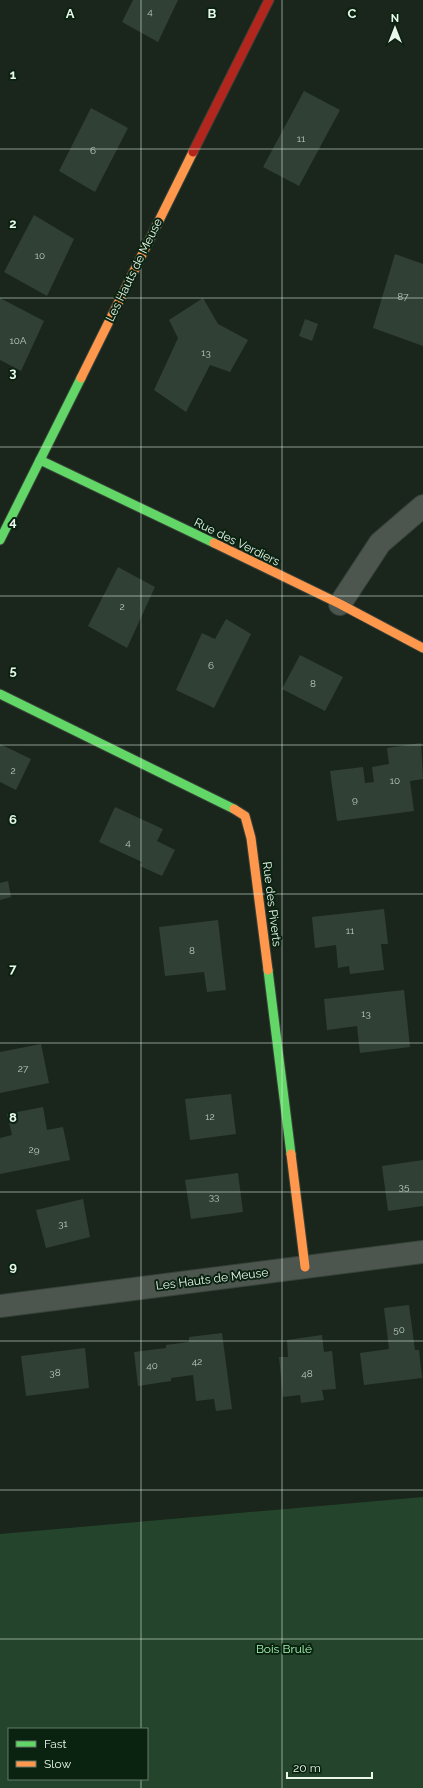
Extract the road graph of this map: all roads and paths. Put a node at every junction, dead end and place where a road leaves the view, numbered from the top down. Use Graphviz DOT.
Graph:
graph roads {
  1 [pos="268,0"];
  2 [pos="40,460"];
  3 [pos="423,506"];
  4 [pos="0,540"];
  5 [pos="340,604"];
  6 [pos="423,648"];
  7 [pos="0,694"];
  8 [pos="423,1252"];
  9 [pos="305,1267"];
  10 [pos="0,1306"];
  1 -- 2 [label="street, Les Hauts de Meuse"];
  2 -- 4 [label="street, Les Hauts de Meuse"];
  2 -- 5 [label="street, Rue des Verdiers"];
  3 -- 5 [label="street"];
  5 -- 6 [label="street, Rue des Verdiers"];
  7 -- 9 [label="street, Rue des Piverts"];
  8 -- 9 [label="street, Les Hauts de Meuse"];
  9 -- 10 [label="street, Les Hauts de Meuse"];
}
